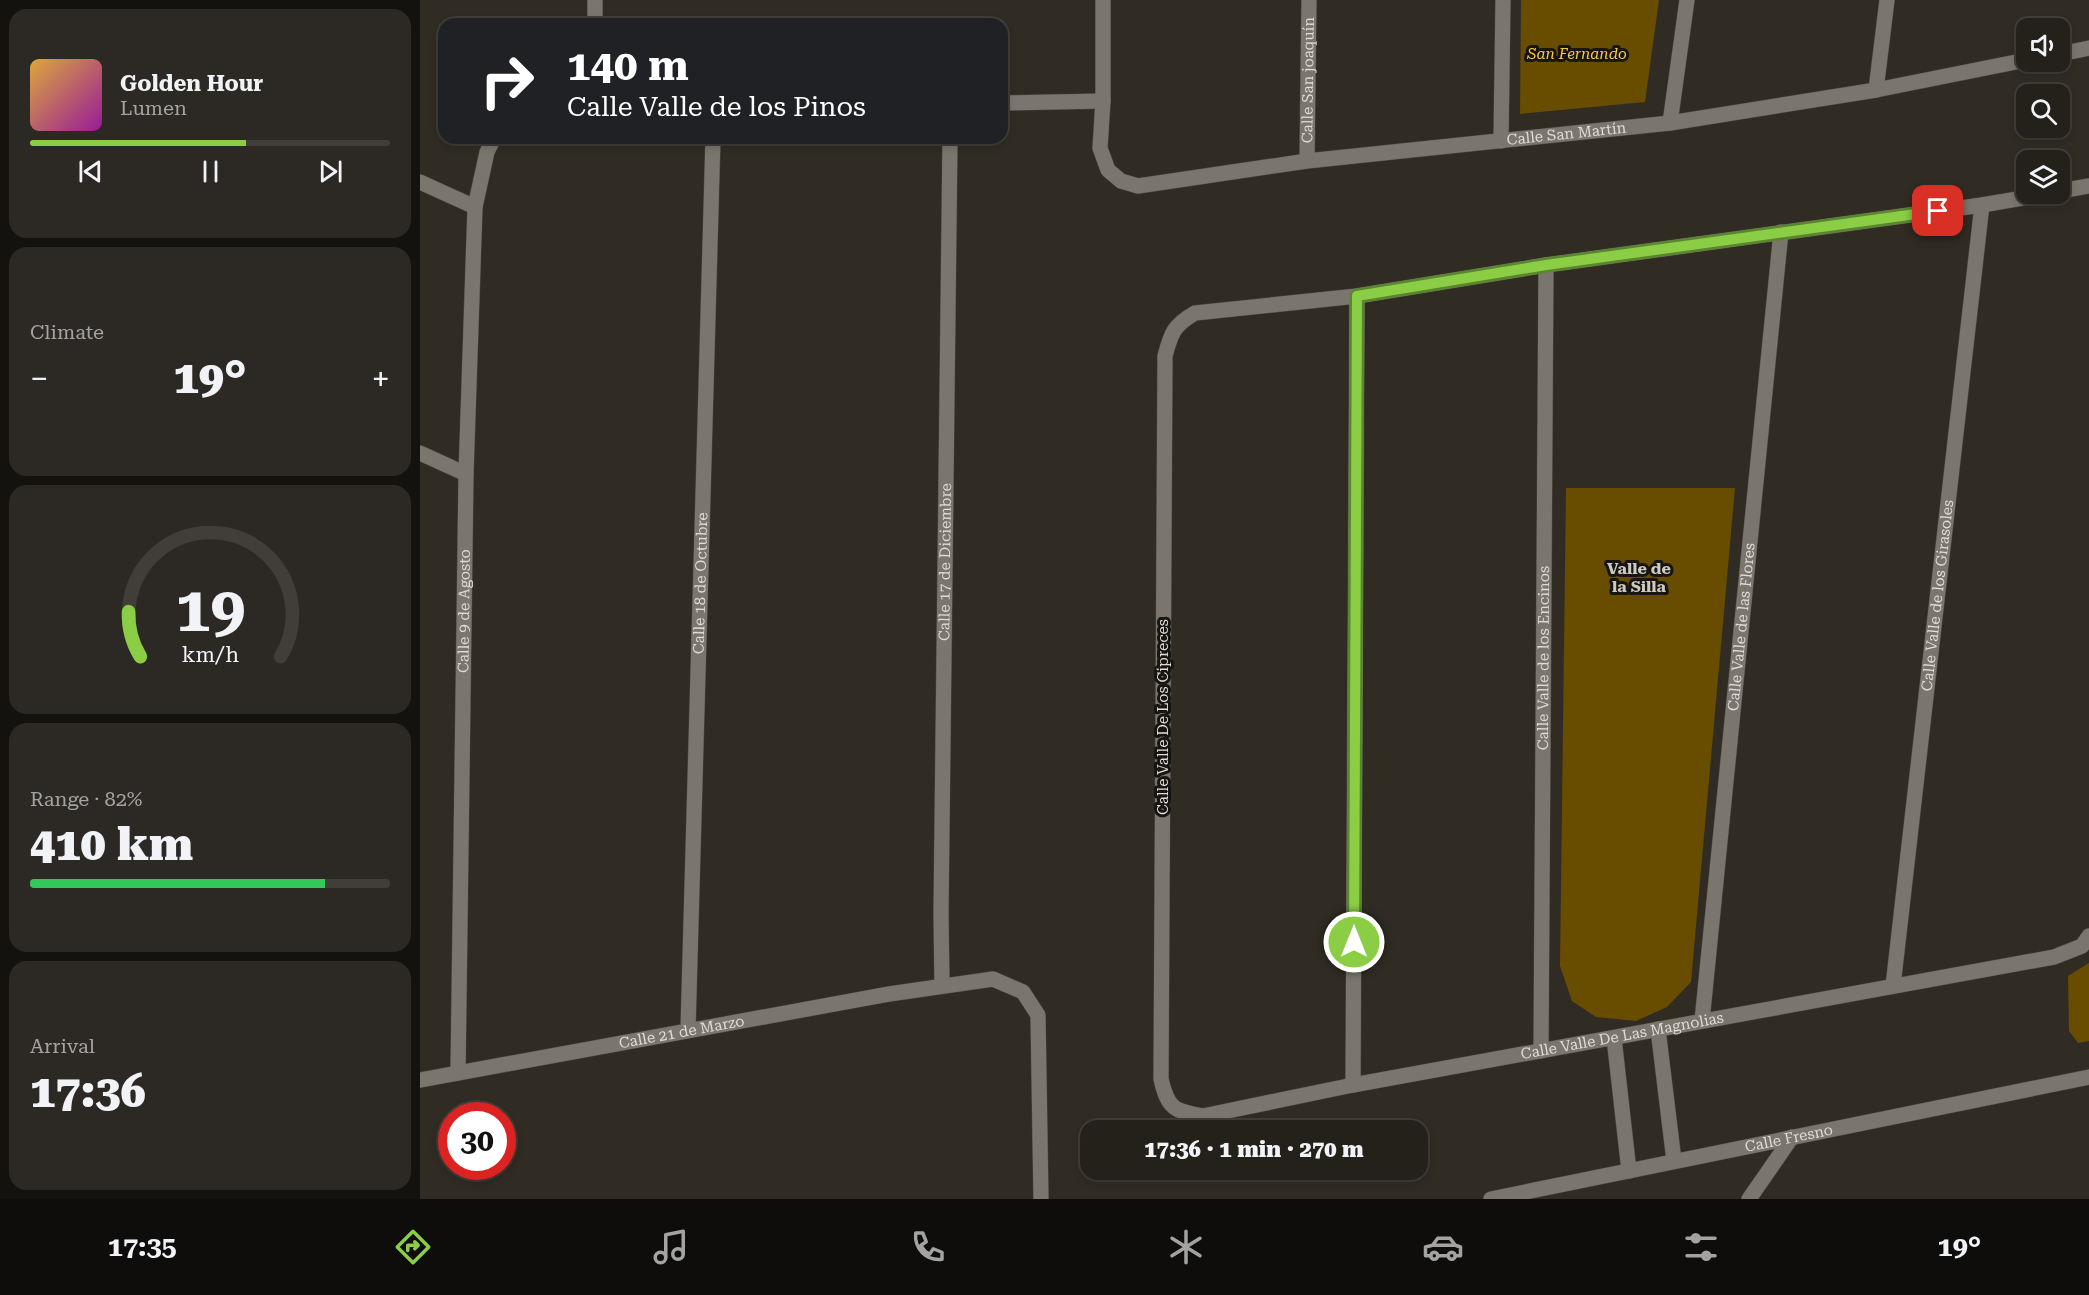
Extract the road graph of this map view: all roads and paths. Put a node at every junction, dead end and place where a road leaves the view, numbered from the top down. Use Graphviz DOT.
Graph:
graph roads {
  1 [pos="595,0"];
  2 [pos="1103,0"];
  3 [pos="1309,0"];
  4 [pos="1503,0"];
  5 [pos="1687,0"];
  6 [pos="1887,0"];
  7 [pos="595,18"];
  8 [pos="2089,48"];
  9 [pos="2070,52"];
  10 [pos="2016,62"];
  11 [pos="1876,90"];
  12 [pos="1103,101"];
  13 [pos="1008,103"];
  14 [pos="1670,123"];
  15 [pos="1501,141"];
  16 [pos="713,144"];
  17 [pos="950,144"];
  18 [pos="491,145"];
  19 [pos="1307,161"];
  20 [pos="420,182"];
  21 [pos="2089,186"];
  22 [pos="2070,189"];
  23 [pos="2016,199"];
  24 [pos="1982,205"];
  25 [pos="475,207"];
  26 [pos="1781,232"];
  27 [pos="1546,265"];
  28 [pos="1357,296"];
  29 [pos="420,453"];
  30 [pos="466,474"];
  31 [pos="2086,941"];
  32 [pos="942,985"];
  33 [pos="1893,986"];
  34 [pos="1702,1021"];
  35 [pos="1658,1029"];
  36 [pos="688,1030"];
  37 [pos="1614,1038"];
  38 [pos="1541,1051"];
  39 [pos="458,1073"];
  40 [pos="2089,1077"];
  41 [pos="420,1080"];
  42 [pos="1353,1085"];
  43 [pos="1166,1099"];
  44 [pos="1792,1137"];
  45 [pos="1674,1161"];
  46 [pos="1629,1171"];
  47 [pos="1041,1199"];
  48 [pos="1491,1199"];
  49 [pos="1749,1199"];
  1 -- 7 [label="street"];
  2 -- 12 [label="street"];
  3 -- 19 [label="street, Calle San joaquín"];
  4 -- 15 [label="street"];
  5 -- 14 [label="street"];
  6 -- 11 [label="street"];
  8 -- 9 [label="street"];
  10 -- 11 [label="street, Calle San Martín"];
  11 -- 14 [label="street, Calle San Martín"];
  12 -- 13 [label="street"];
  12 -- 19 [label="street, Calle San Martín"];
  14 -- 15 [label="street, Calle San Martín"];
  15 -- 19 [label="street, Calle San Martín"];
  16 -- 36 [label="street, Calle 18 de Octubre"];
  17 -- 32 [label="street, Calle 17 de Diciembre"];
  18 -- 25 [label="street, Calle 9 de Agosto"];
  20 -- 25 [label="street"];
  21 -- 22 [label="street"];
  23 -- 24 [label="street"];
  24 -- 26 [label="street"];
  24 -- 33 [label="street, Calle Valle de los Girasoles"];
  25 -- 30 [label="street, Calle 9 de Agosto"];
  26 -- 27 [label="street"];
  26 -- 34 [label="street, Calle Valle de las Flores"];
  27 -- 28 [label="street"];
  27 -- 38 [label="street, Calle Valle de los Encinos"];
  28 -- 42 [label="street"];
  28 -- 43 [label="street, Calle Valle De Los Cipreces"];
  29 -- 30 [label="street"];
  30 -- 39 [label="street, Calle 9 de Agosto"];
  31 -- 33 [label="street, Calle Valle De Las Magnolias"];
  32 -- 36 [label="street, Calle 21 de Marzo"];
  32 -- 47 [label="street, Calle 21 de Marzo"];
  33 -- 34 [label="street, Calle Valle De Las Magnolias"];
  34 -- 35 [label="street, Calle Valle De Las Magnolias"];
  35 -- 37 [label="street, Calle Valle De Las Magnolias"];
  35 -- 45 [label="street"];
  36 -- 39 [label="street, Calle 21 de Marzo"];
  37 -- 38 [label="street, Calle Valle De Las Magnolias"];
  37 -- 46 [label="street"];
  38 -- 42 [label="street, Calle Valle De Las Magnolias"];
  39 -- 41 [label="street, Calle 21 de Marzo"];
  40 -- 44 [label="street, Calle Fresno"];
  42 -- 43 [label="street, Calle Valle De Las Magnolias"];
  44 -- 45 [label="street, Calle Fresno"];
  44 -- 49 [label="street"];
  45 -- 46 [label="street, Calle Fresno"];
  46 -- 48 [label="street, Calle Fresno"];
}
